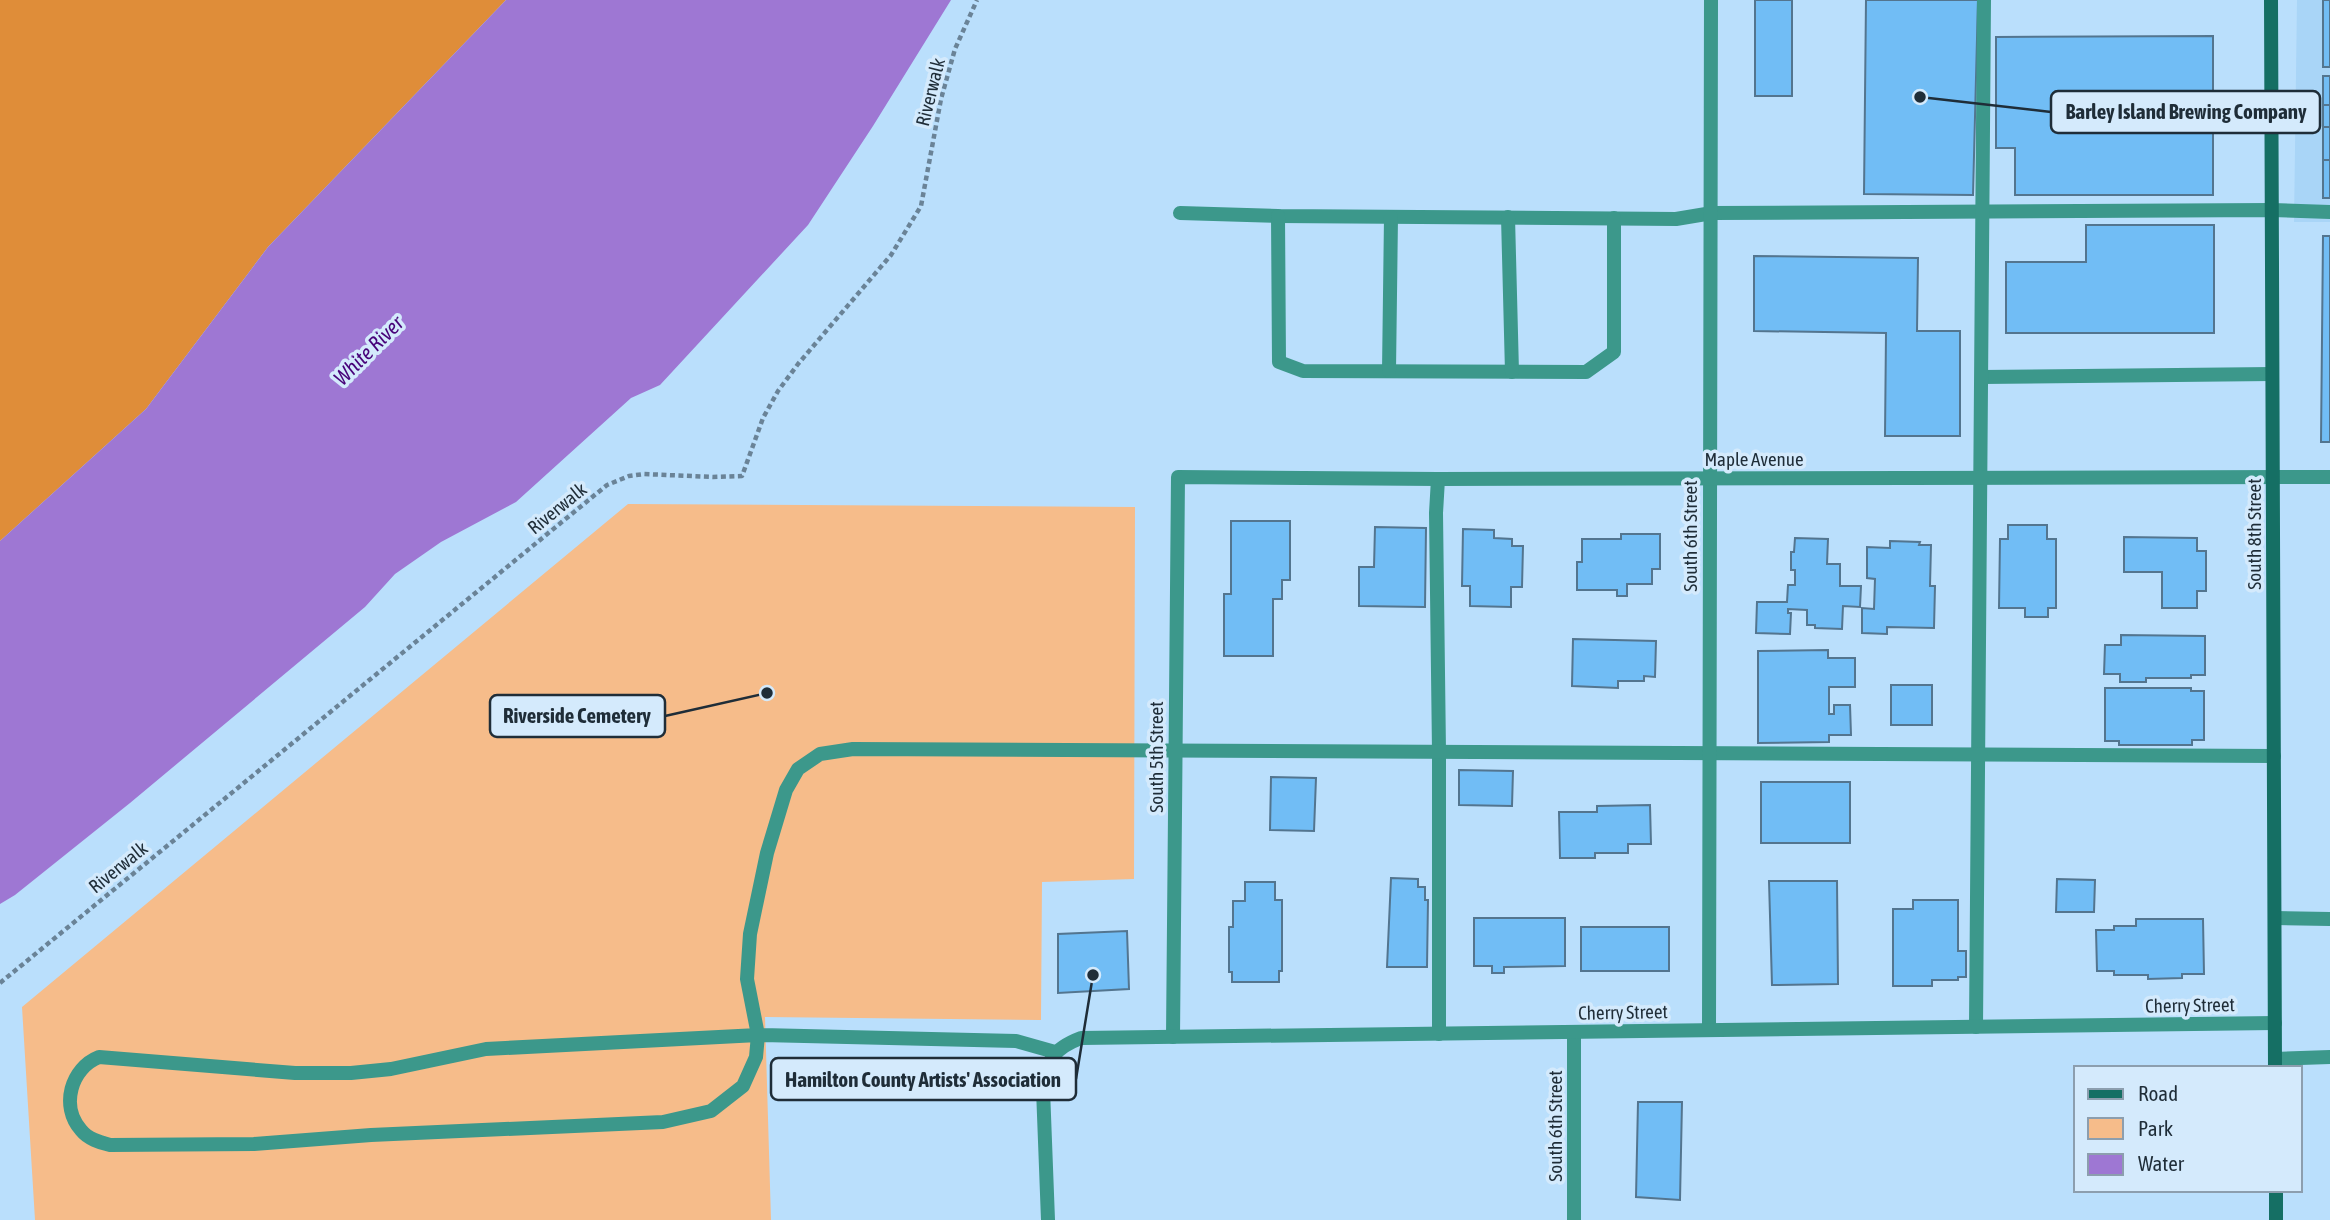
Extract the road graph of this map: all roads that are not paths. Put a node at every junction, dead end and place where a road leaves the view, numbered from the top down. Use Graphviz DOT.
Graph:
graph roads {
  1 [pos="1711,0"];
  2 [pos="1984,0"];
  3 [pos="2271,0"];
  4 [pos="2272,210"];
  5 [pos="1983,212"];
  6 [pos="2330,212"];
  7 [pos="1180,213"];
  8 [pos="1712,213"];
  9 [pos="1278,216"];
  10 [pos="1391,217"];
  11 [pos="1508,218"];
  12 [pos="1614,218"];
  13 [pos="1389,371"];
  14 [pos="1511,372"];
  15 [pos="2272,374"];
  16 [pos="1982,377"];
  17 [pos="1178,477"];
  18 [pos="2273,477"];
  19 [pos="2330,477"];
  20 [pos="1709,478"];
  21 [pos="1982,478"];
  22 [pos="1438,479"];
  23 [pos="1175,751"];
  24 [pos="1439,752"];
  25 [pos="1711,754"];
  26 [pos="1979,755"];
  27 [pos="2274,756"];
  28 [pos="2275,918"];
  29 [pos="2330,919"];
  30 [pos="2275,1023"];
  31 [pos="1976,1027"];
  32 [pos="1709,1030"];
  33 [pos="1574,1032"];
  34 [pos="1439,1034"];
  35 [pos="758,1035"];
  36 [pos="1173,1037"];
  37 [pos="1055,1052"];
  38 [pos="2330,1058"];
  39 [pos="2275,1063"];
  40 [pos="2276,1192"];
  41 [pos="1048,1220"];
  42 [pos="1574,1220"];
  43 [pos="2276,1220"];
  1 -- 8 [label="street, South 6th Street"];
  2 -- 5 [label="street"];
  3 -- 4 [label="street, South 8th Street"];
  4 -- 5 [label="street"];
  4 -- 6 [label="street"];
  4 -- 15 [label="street, South 8th Street"];
  5 -- 8 [label="street"];
  5 -- 16 [label="street"];
  7 -- 9 [label="street"];
  8 -- 12 [label="street"];
  8 -- 20 [label="street, South 6th Street"];
  9 -- 10 [label="street"];
  9 -- 13 [label="street"];
  10 -- 11 [label="street"];
  10 -- 13 [label="street"];
  11 -- 12 [label="street"];
  11 -- 14 [label="street"];
  12 -- 14 [label="street"];
  13 -- 14 [label="street"];
  15 -- 16 [label="street"];
  15 -- 18 [label="street, South 8th Street"];
  16 -- 21 [label="street"];
  17 -- 22 [label="street, Maple Avenue"];
  17 -- 23 [label="street, South 5th Street"];
  18 -- 19 [label="street, Maple Avenue"];
  18 -- 21 [label="street, Maple Avenue"];
  18 -- 27 [label="street, South 8th Street"];
  20 -- 21 [label="street, Maple Avenue"];
  20 -- 22 [label="street, Maple Avenue"];
  20 -- 25 [label="street, South 6th Street"];
  21 -- 26 [label="street"];
  22 -- 24 [label="street"];
  23 -- 24 [label="street"];
  23 -- 35 [label="street"];
  23 -- 36 [label="street, South 5th Street"];
  24 -- 25 [label="street"];
  24 -- 34 [label="street"];
  25 -- 26 [label="street"];
  25 -- 32 [label="street, South 6th Street"];
  26 -- 27 [label="street"];
  26 -- 31 [label="street"];
  27 -- 28 [label="street, South 8th Street"];
  28 -- 29 [label="street"];
  28 -- 30 [label="street, South 8th Street"];
  30 -- 31 [label="street, Cherry Street"];
  30 -- 39 [label="street, South 8th Street"];
  31 -- 32 [label="street, Cherry Street"];
  32 -- 33 [label="street, Cherry Street"];
  33 -- 34 [label="street, Cherry Street"];
  33 -- 42 [label="street, South 6th Street"];
  34 -- 36 [label="street, Cherry Street"];
  35 -- 35 [label="street"];
  35 -- 37 [label="street"];
  36 -- 37 [label="street, Cherry Street"];
  37 -- 41 [label="street"];
  38 -- 39 [label="street"];
  40 -- 43 [label="street"];
}
